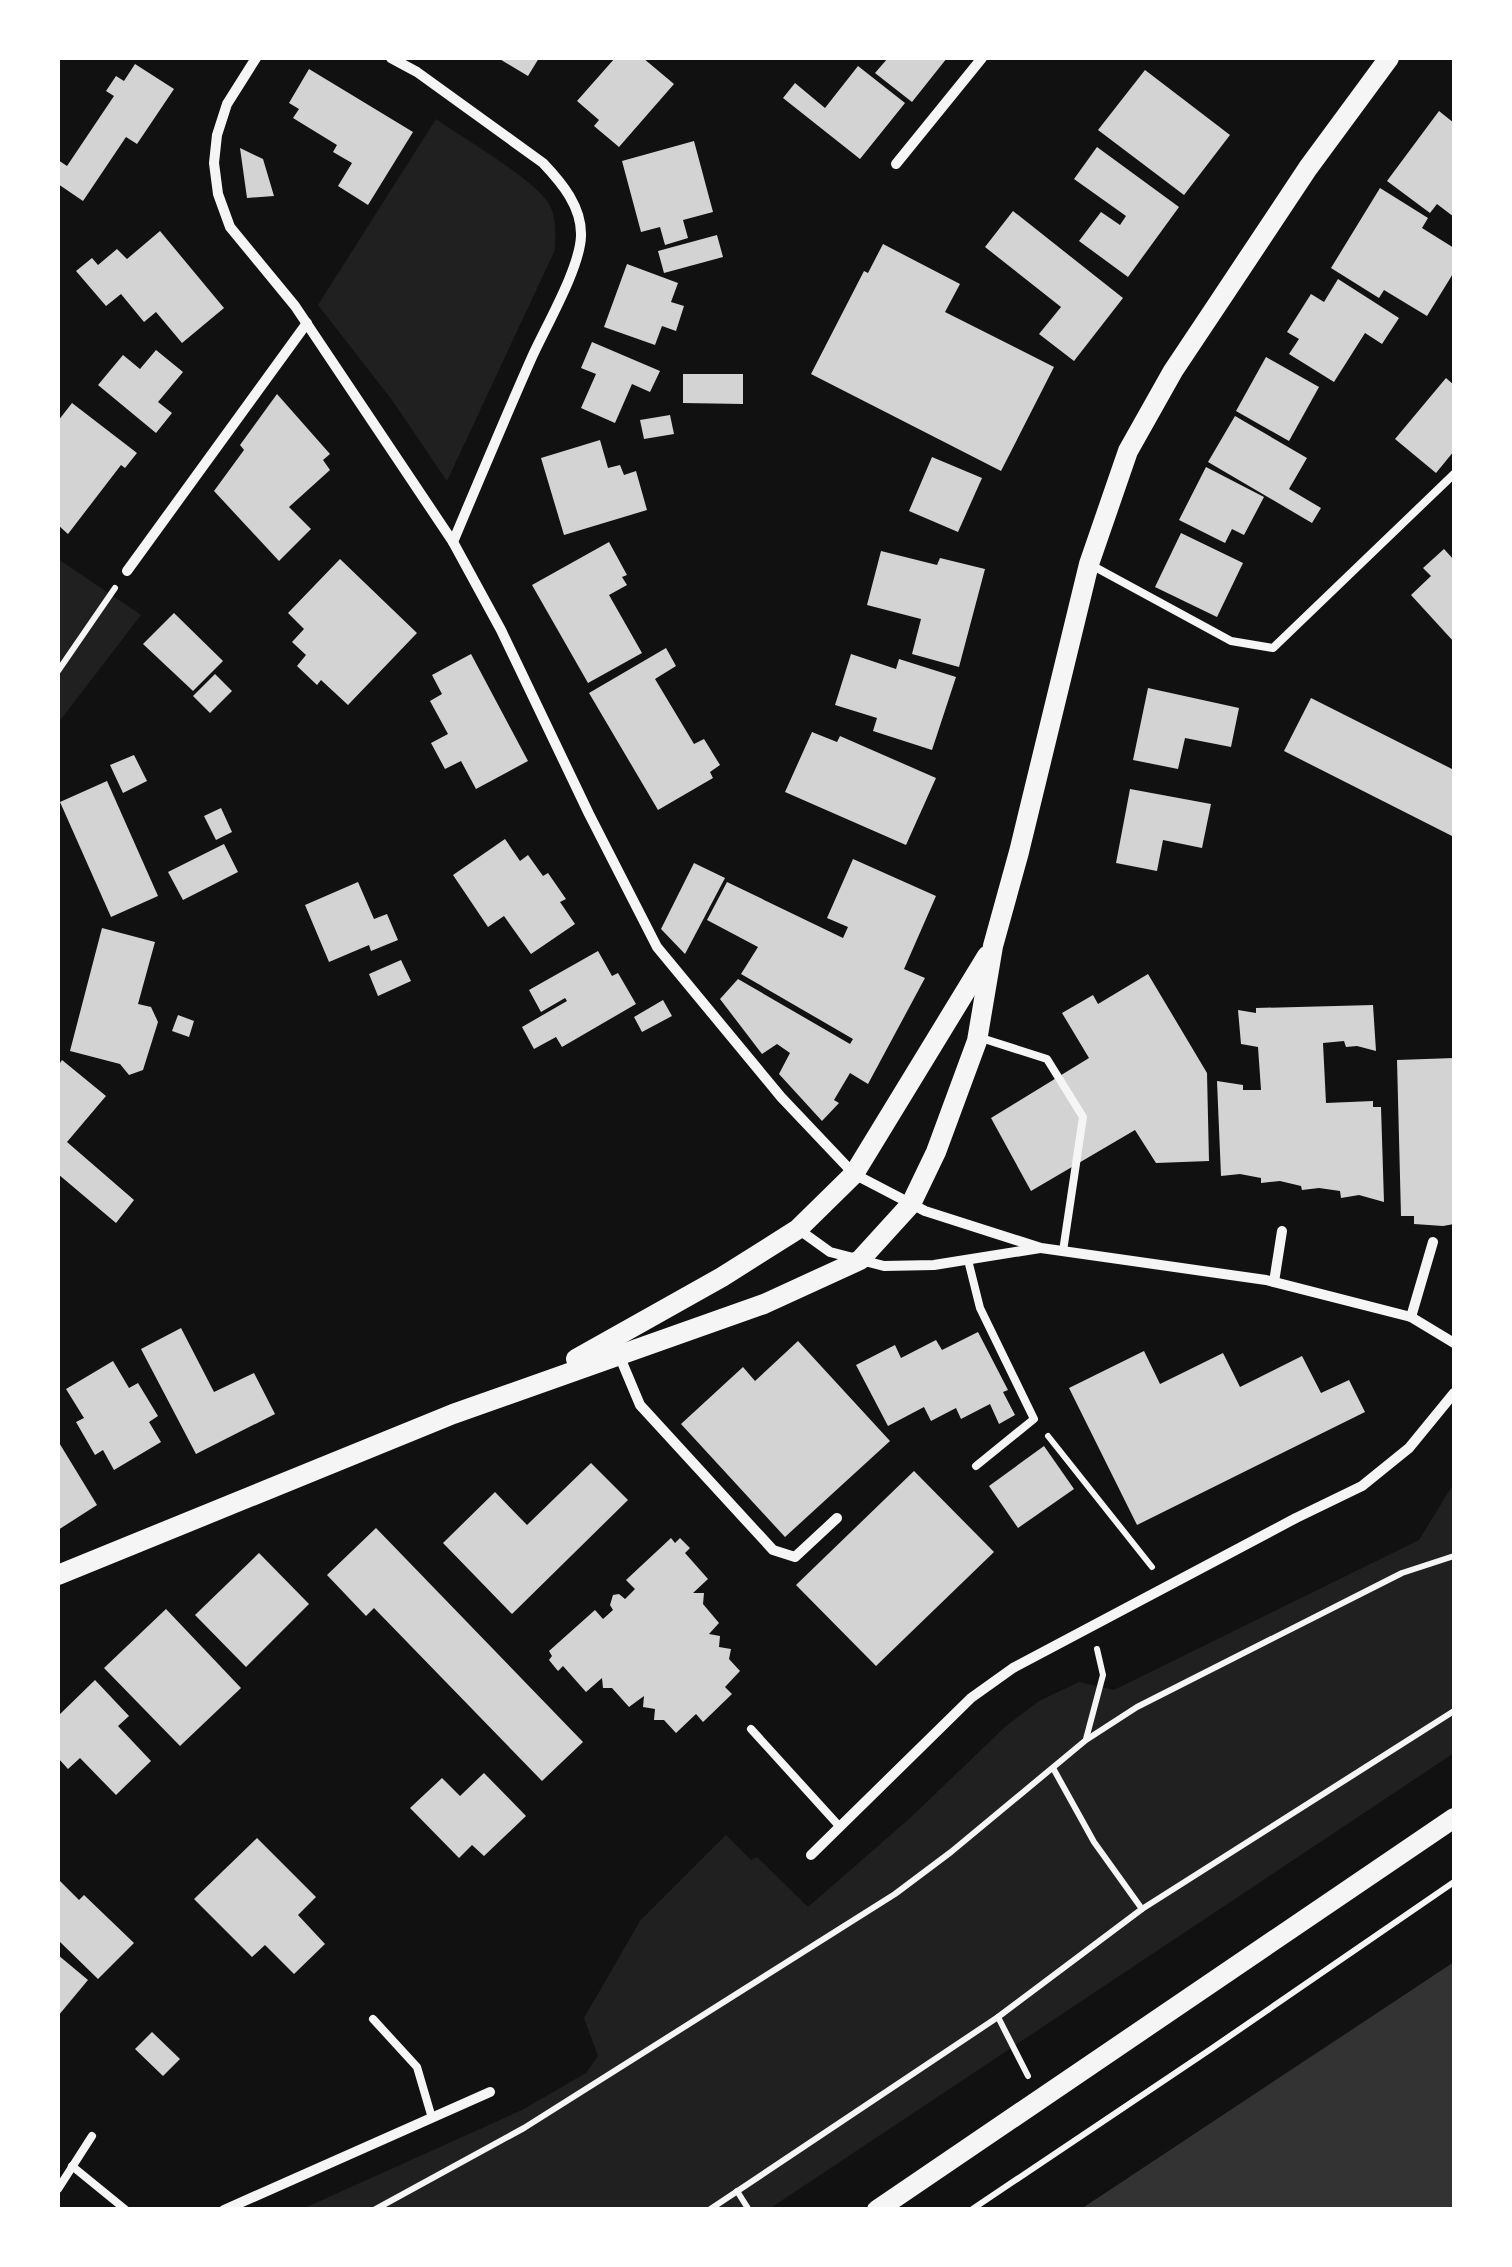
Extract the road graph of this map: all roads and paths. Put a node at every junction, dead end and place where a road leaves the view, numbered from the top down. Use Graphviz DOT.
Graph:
graph roads {
  1 [pos="256,58"];
  2 [pos="391,58"];
  3 [pos="982,58"];
  4 [pos="1389,58"];
  5 [pos="896,164"];
  6 [pos="307,323"];
  7 [pos="1454,474"];
  8 [pos="453,542"];
  9 [pos="1089,564"];
  10 [pos="127,570"];
  11 [pos="58,670"];
  12 [pos="993,946"];
  13 [pos="978,1037"];
  14 [pos="854,1174"];
  15 [pos="911,1204"];
  16 [pos="798,1229"];
  17 [pos="1282,1230"];
  18 [pos="1433,1242"];
  19 [pos="1041,1248"];
  20 [pos="1062,1251"];
  21 [pos="860,1260"];
  22 [pos="968,1260"];
  23 [pos="1274,1282"];
  24 [pos="1410,1317"];
  25 [pos="1454,1343"];
  26 [pos="618,1354"];
  27 [pos="527,1386"];
  28 [pos="1454,1392"];
  29 [pos="1034,1419"];
  30 [pos="976,1466"];
  31 [pos="837,1518"];
  32 [pos="1454,1556"];
  33 [pos="58,1575"];
  34 [pos="1168,1587"];
  35 [pos="1092,1626"];
  36 [pos="1454,1711"];
  37 [pos="751,1729"];
  38 [pos="1086,1740"];
  39 [pos="1052,1768"];
  40 [pos="1454,1818"];
  41 [pos="840,1827"];
  42 [pos="810,1856"];
  43 [pos="1454,1882"];
  44 [pos="1142,1909"];
  45 [pos="998,2017"];
  46 [pos="373,2019"];
  47 [pos="490,2092"];
  48 [pos="1040,2099"];
  49 [pos="432,2118"];
  50 [pos="92,2136"];
  51 [pos="72,2166"];
  52 [pos="58,2190"];
  53 [pos="737,2191"];
  54 [pos="126,2210"];
  55 [pos="224,2210"];
  56 [pos="374,2210"];
  57 [pos="709,2210"];
  58 [pos="749,2210"];
  59 [pos="877,2210"];
  60 [pos="970,2210"];
  1 -- 6 [label="street"];
  2 -- 8 [label="street"];
  3 -- 5 [label="street"];
  4 -- 9 [label="main road"];
  6 -- 8 [label="street"];
  6 -- 10 [label="street"];
  7 -- 9 [label="lane"];
  8 -- 14 [label="street"];
  9 -- 12 [label="main road"];
  10 -- 11 [label="path"];
  12 -- 13 [label="main road"];
  12 -- 14 [label="main road"];
  13 -- 15 [label="main road"];
  13 -- 20 [label="lane"];
  14 -- 15 [label="street"];
  14 -- 16 [label="main road"];
  15 -- 19 [label="street"];
  15 -- 21 [label="main road"];
  16 -- 21 [label="street"];
  16 -- 27 [label="main road"];
  17 -- 23 [label="street"];
  18 -- 24 [label="street"];
  19 -- 20 [label="street"];
  19 -- 22 [label="street"];
  20 -- 23 [label="street"];
  21 -- 22 [label="street"];
  21 -- 26 [label="main road"];
  22 -- 29 [label="lane"];
  23 -- 24 [label="street"];
  24 -- 25 [label="street"];
  26 -- 27 [label="main road"];
  26 -- 31 [label="street"];
  27 -- 33 [label="main road"];
  28 -- 34 [label="street"];
  29 -- 30 [label="lane"];
  29 -- 34 [label="path"];
  32 -- 38 [label="path"];
  34 -- 35 [label="street"];
  35 -- 38 [label="path"];
  35 -- 41 [label="street"];
  36 -- 44 [label="path"];
  37 -- 41 [label="lane"];
  38 -- 39 [label="path"];
  39 -- 44 [label="path"];
  39 -- 56 [label="path"];
  40 -- 48 [label="main road"];
  41 -- 42 [label="street"];
  43 -- 60 [label="path"];
  44 -- 45 [label="path"];
  45 -- 48 [label="path"];
  45 -- 53 [label="path"];
  46 -- 49 [label="lane"];
  47 -- 49 [label="street"];
  48 -- 59 [label="main road"];
  49 -- 55 [label="street"];
  50 -- 51 [label="lane"];
  51 -- 52 [label="lane"];
  51 -- 54 [label="lane"];
  53 -- 57 [label="path"];
  53 -- 58 [label="path"];
}
